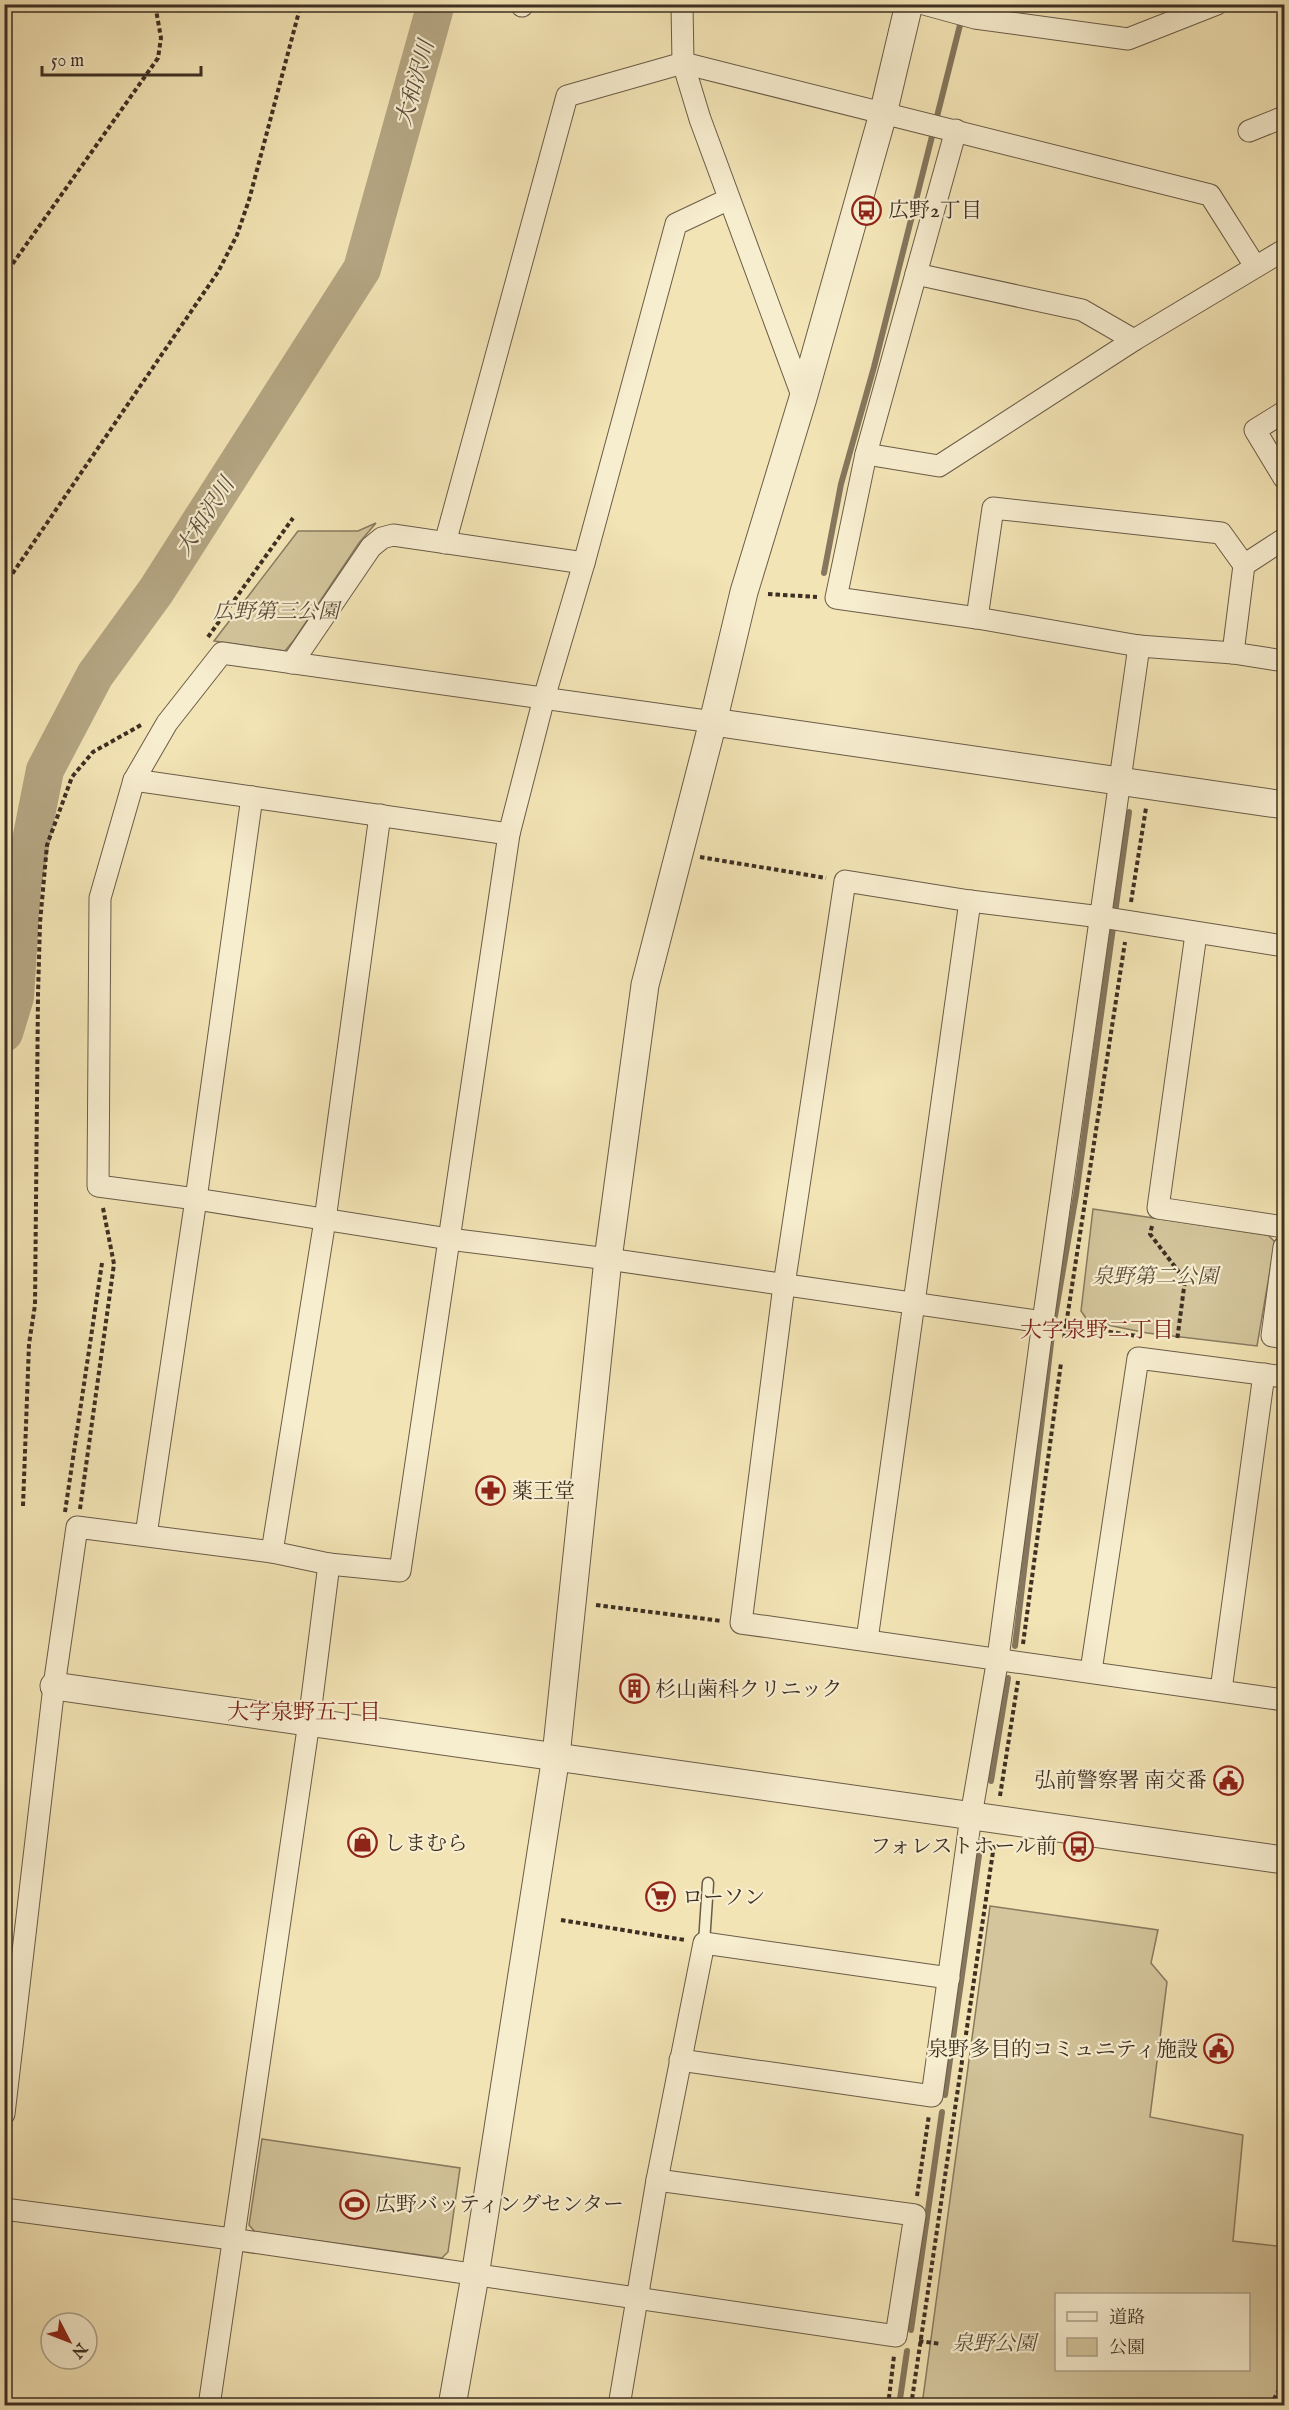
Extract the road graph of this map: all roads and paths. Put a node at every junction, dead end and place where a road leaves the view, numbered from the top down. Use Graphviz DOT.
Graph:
graph roads {
  1 [pos="155,4"];
  2 [pos="301,4"];
  3 [pos="682,4"];
  4 [pos="909,4"];
  5 [pos="924,4"];
  6 [pos="1217,4"];
  7 [pos="683,63"];
  8 [pos="884,114"];
  9 [pos="1284,117"];
  10 [pos="956,130"];
  11 [pos="1249,131"];
  12 [pos="729,199"];
  13 [pos="1284,250"];
  14 [pos="1255,266"];
  15 [pos="916,274"];
  16 [pos="4,276"];
  17 [pos="1134,340"];
  18 [pos="803,398"];
  19 [pos="1284,412"];
  20 [pos="866,454"];
  21 [pos="1284,478"];
  22 [pos="1284,539"];
  23 [pos="445,543"];
  24 [pos="584,563"];
  25 [pos="1244,565"];
  26 [pos="4,586"];
  27 [pos="764,594"];
  28 [pos="836,598"];
  29 [pos="977,618"];
  30 [pos="1139,646"];
  31 [pos="1233,653"];
  32 [pos="1284,661"];
  33 [pos="292,663"];
  34 [pos="544,698"];
  35 [pos="713,722"];
  36 [pos="135,780"];
  37 [pos="1121,781"];
  38 [pos="252,797"];
  39 [pos="1146,803"];
  40 [pos="1284,805"];
  41 [pos="380,815"];
  42 [pos="509,834"];
  43 [pos="696,857"];
  44 [pos="845,881"];
  45 [pos="970,901"];
  46 [pos="1101,917"];
  47 [pos="1128,922"];
  48 [pos="1196,934"];
  49 [pos="1284,946"];
  50 [pos="98,1186"];
  51 [pos="196,1199"];
  52 [pos="1158,1208"];
  53 [pos="325,1220"];
  54 [pos="1284,1227"];
  55 [pos="449,1239"];
  56 [pos="1284,1246"];
  57 [pos="608,1259"];
  58 [pos="783,1285"];
  59 [pos="913,1303"];
  60 [pos="1043,1322"];
  61 [pos="1284,1338"];
  62 [pos="1177,1341"];
  63 [pos="1063,1348"];
  64 [pos="1061,1359"];
  65 [pos="1274,1376"];
  66 [pos="77,1527"];
  67 [pos="146,1535"];
  68 [pos="272,1552"];
  69 [pos="329,1564"];
  70 [pos="596,1605"];
  71 [pos="741,1623"];
  72 [pos="867,1640"];
  73 [pos="998,1658"];
  74 [pos="1021,1661"];
  75 [pos="1091,1671"];
  76 [pos="54,1686"];
  77 [pos="1221,1690"];
  78 [pos="1284,1700"];
  79 [pos="309,1722"];
  80 [pos="556,1756"];
  81 [pos="1000,1796"];
  82 [pos="971,1816"];
  83 [pos="993,1845"];
  84 [pos="1284,1860"];
  85 [pos="708,1883"];
  86 [pos="561,1920"];
  87 [pos="704,1943"];
  88 [pos="949,1978"];
  89 [pos="680,2060"];
  90 [pos="932,2096"];
  91 [pos="4,2114"];
  92 [pos="657,2180"];
  93 [pos="4,2209"];
  94 [pos="915,2215"];
  95 [pos="232,2239"];
  96 [pos="475,2276"];
  97 [pos="636,2298"];
  98 [pos="896,2336"];
  99 [pos="1284,2381"];
  100 [pos="209,2406"];
  101 [pos="452,2406"];
  102 [pos="619,2406"];
  103 [pos="888,2406"];
  104 [pos="911,2406"];
  105 [pos="1270,2406"];
  1 -- 16 [label="path"];
  2 -- 26 [label="path"];
  3 -- 7 [label="street"];
  4 -- 8 [label="street"];
  5 -- 6 [label="street"];
  7 -- 8 [label="street"];
  7 -- 12 [label="street"];
  7 -- 23 [label="street"];
  8 -- 10 [label="street"];
  8 -- 18 [label="street"];
  9 -- 11 [label="street"];
  10 -- 14 [label="street"];
  10 -- 15 [label="street"];
  12 -- 18 [label="street"];
  12 -- 24 [label="street"];
  13 -- 14 [label="street"];
  14 -- 17 [label="street"];
  15 -- 17 [label="street"];
  15 -- 20 [label="street"];
  17 -- 20 [label="street"];
  18 -- 35 [label="street"];
  19 -- 21 [label="street"];
  20 -- 28 [label="street"];
  22 -- 25 [label="street"];
  23 -- 24 [label="street"];
  23 -- 33 [label="street"];
  24 -- 34 [label="street"];
  25 -- 29 [label="street"];
  25 -- 31 [label="street"];
  27 -- 28 [label="path"];
  28 -- 29 [label="street"];
  29 -- 30 [label="street"];
  30 -- 31 [label="street"];
  30 -- 37 [label="street"];
  31 -- 32 [label="street"];
  33 -- 34 [label="street"];
  33 -- 36 [label="street"];
  34 -- 35 [label="street"];
  34 -- 42 [label="street"];
  35 -- 37 [label="street"];
  35 -- 57 [label="street"];
  36 -- 38 [label="street"];
  36 -- 50 [label="street"];
  37 -- 40 [label="street"];
  37 -- 46 [label="street"];
  38 -- 41 [label="street"];
  38 -- 51 [label="street"];
  39 -- 47 [label="path"];
  41 -- 42 [label="street"];
  41 -- 53 [label="street"];
  42 -- 55 [label="street"];
  43 -- 44 [label="path"];
  44 -- 45 [label="street"];
  44 -- 58 [label="street"];
  45 -- 46 [label="street"];
  45 -- 59 [label="street"];
  46 -- 47 [label="street"];
  46 -- 60 [label="street"];
  47 -- 48 [label="street"];
  47 -- 63 [label="path"];
  48 -- 49 [label="street"];
  48 -- 52 [label="street"];
  50 -- 51 [label="street"];
  50 -- 66 [label="path"];
  51 -- 53 [label="street"];
  51 -- 67 [label="street"];
  52 -- 54 [label="street"];
  52 -- 62 [label="path"];
  53 -- 55 [label="street"];
  53 -- 68 [label="street"];
  55 -- 57 [label="street"];
  55 -- 69 [label="street"];
  56 -- 61 [label="street"];
  57 -- 58 [label="street"];
  57 -- 80 [label="street"];
  58 -- 59 [label="street"];
  58 -- 71 [label="street"];
  59 -- 60 [label="street"];
  59 -- 72 [label="street"];
  60 -- 73 [label="street"];
  64 -- 74 [label="path"];
  65 -- 75 [label="street"];
  65 -- 77 [label="street"];
  66 -- 67 [label="street"];
  66 -- 76 [label="street"];
  67 -- 68 [label="street"];
  68 -- 69 [label="street"];
  69 -- 79 [label="street"];
  70 -- 71 [label="path"];
  71 -- 72 [label="street"];
  72 -- 73 [label="street"];
  73 -- 74 [label="street"];
  73 -- 82 [label="street"];
  74 -- 75 [label="street"];
  74 -- 81 [label="path"];
  75 -- 77 [label="street"];
  76 -- 79 [label="street"];
  76 -- 91 [label="street"];
  77 -- 78 [label="street"];
  79 -- 80 [label="street"];
  79 -- 95 [label="street"];
  80 -- 82 [label="street"];
  80 -- 96 [label="street"];
  82 -- 84 [label="street"];
  82 -- 88 [label="street"];
  83 -- 104 [label="path"];
  85 -- 87 [label="lane"];
  86 -- 87 [label="path"];
  87 -- 88 [label="street"];
  87 -- 89 [label="street"];
  88 -- 90 [label="street"];
  89 -- 90 [label="street"];
  89 -- 92 [label="street"];
  90 -- 94 [label="path"];
  92 -- 94 [label="street"];
  92 -- 97 [label="street"];
  93 -- 95 [label="street"];
  94 -- 98 [label="street"];
  95 -- 96 [label="street"];
  95 -- 100 [label="street"];
  96 -- 97 [label="street"];
  96 -- 101 [label="street"];
  97 -- 98 [label="street"];
  97 -- 102 [label="street"];
  98 -- 103 [label="path"];
  99 -- 105 [label="path"];
}
